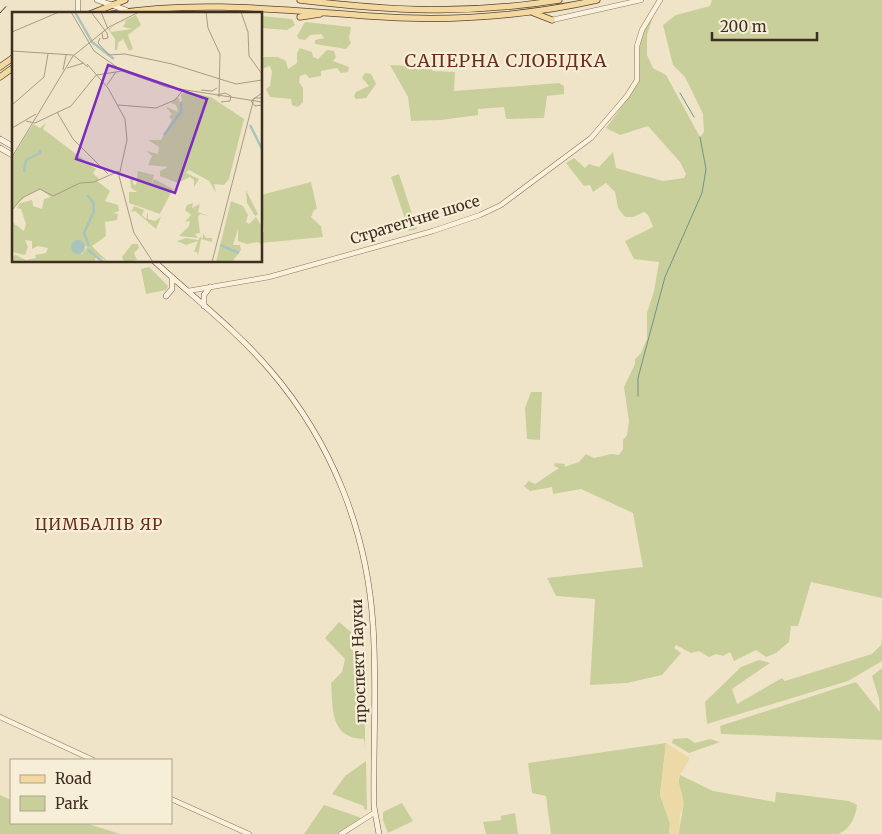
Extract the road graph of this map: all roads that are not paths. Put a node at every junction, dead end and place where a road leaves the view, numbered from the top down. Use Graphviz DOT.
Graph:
graph roads {
  1 [pos="96,0"];
  2 [pos="124,0"];
  3 [pos="300,0"];
  4 [pos="559,0"];
  5 [pos="597,0"];
  6 [pos="641,0"];
  7 [pos="660,0"];
  8 [pos="178,2"];
  9 [pos="113,4"];
  10 [pos="126,10"];
  11 [pos="95,12"];
  12 [pos="119,12"];
  13 [pos="328,12"];
  14 [pos="532,13"];
  15 [pos="300,17"];
  16 [pos="552,20"];
  17 [pos="12,58"];
  18 [pos="0,67"];
  19 [pos="12,68"];
  20 [pos="0,77"];
  21 [pos="0,139"];
  22 [pos="11,144"];
  23 [pos="0,148"];
  24 [pos="12,155"];
  25 [pos="155,262"];
  26 [pos="172,277"];
  27 [pos="210,287"];
  28 [pos="188,292"];
  29 [pos="166,296"];
  30 [pos="204,306"];
  31 [pos="0,717"];
  32 [pos="91,759"];
  33 [pos="172,799"];
  34 [pos="374,812"];
  35 [pos="249,834"];
  36 [pos="341,834"];
  37 [pos="379,834"];
  1 -- 9 [label="main road"];
  2 -- 9 [label="main road"];
  3 -- 4 [label="main road"];
  5 -- 14 [label="main road"];
  6 -- 16 [label="street"];
  7 -- 27 [label="street, Стратегічне шосе"];
  8 -- 10 [label="main road"];
  8 -- 13 [label="main road"];
  9 -- 10 [label="main road"];
  9 -- 11 [label="main road"];
  10 -- 12 [label="main road"];
  13 -- 14 [label="main road"];
  13 -- 15 [label="main road"];
  14 -- 16 [label="main road"];
  17 -- 18 [label="main road"];
  19 -- 20 [label="main road"];
  21 -- 22 [label="main road"];
  23 -- 24 [label="main road"];
  25 -- 26 [label="main road, проспект Науки"];
  26 -- 28 [label="main road, проспект Науки"];
  26 -- 29 [label="main road"];
  27 -- 28 [label="street, Стратегічне шосе"];
  27 -- 30 [label="main road"];
  28 -- 30 [label="main road, проспект Науки"];
  30 -- 34 [label="main road, проспект Науки"];
  31 -- 32 [label="street"];
  33 -- 35 [label="street"];
  34 -- 36 [label="street"];
  34 -- 37 [label="main road, проспект Науки"];
}
